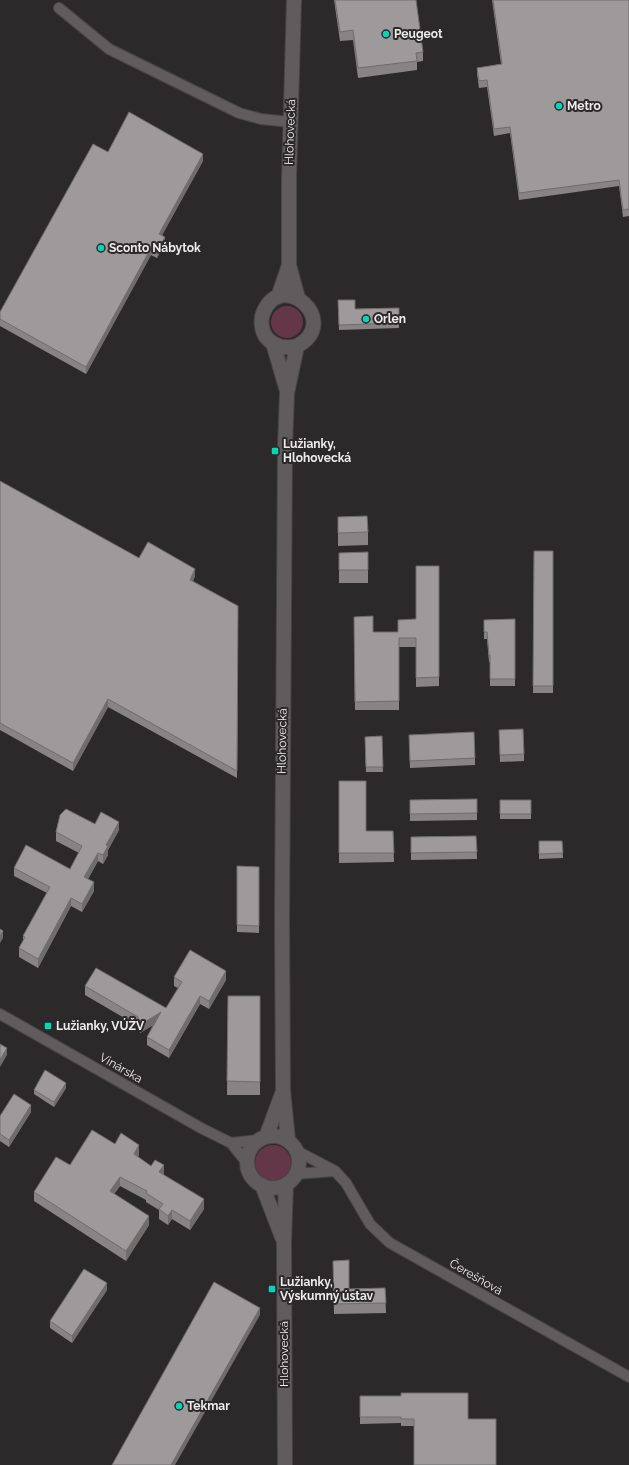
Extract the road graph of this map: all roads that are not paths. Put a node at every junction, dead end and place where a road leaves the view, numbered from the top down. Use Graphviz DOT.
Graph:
graph roads {
  1 [pos="294,0"];
  2 [pos="59,8"];
  3 [pos="290,122"];
  4 [pos="289,265"];
  5 [pos="278,297"];
  6 [pos="298,298"];
  7 [pos="273,343"];
  8 [pos="296,346"];
  9 [pos="287,393"];
  10 [pos="0,1014"];
  11 [pos="283,1090"];
  12 [pos="262,1139"];
  13 [pos="231,1143"];
  14 [pos="292,1146"];
  15 [pos="247,1163"];
  16 [pos="335,1171"];
  17 [pos="296,1174"];
  18 [pos="286,1184"];
  19 [pos="262,1185"];
  20 [pos="284,1242"];
  21 [pos="629,1377"];
  22 [pos="285,1465"];
  1 -- 3 [label="main road, Hlohovecká"];
  2 -- 3 [label="street"];
  3 -- 4 [label="main road, Hlohovecká"];
  4 -- 5 [label="main road, Hlohovecká"];
  4 -- 6 [label="main road, Hlohovecká"];
  5 -- 6 [label="main road"];
  5 -- 7 [label="main road, Hlohovecká"];
  6 -- 8 [label="main road, Hlohovecká"];
  7 -- 8 [label="main road"];
  7 -- 9 [label="main road, Hlohovecká"];
  8 -- 9 [label="main road, Hlohovecká"];
  9 -- 11 [label="main road, Hlohovecká"];
  10 -- 13 [label="street, Vinárska"];
  11 -- 12 [label="main road, Hlohovecká"];
  11 -- 14 [label="main road, Hlohovecká"];
  12 -- 13 [label="street"];
  12 -- 14 [label="main road"];
  12 -- 15 [label="main road"];
  13 -- 15 [label="street, Vinárska"];
  14 -- 16 [label="street, Čerešňová"];
  14 -- 17 [label="main road"];
  15 -- 19 [label="main road"];
  16 -- 17 [label="street"];
  16 -- 21 [label="street, Čerešňová"];
  17 -- 18 [label="main road"];
  18 -- 19 [label="main road"];
  18 -- 20 [label="main road, Hlohovecká"];
  19 -- 20 [label="main road, Hlohovecká"];
  20 -- 22 [label="main road, Hlohovecká"];
}
